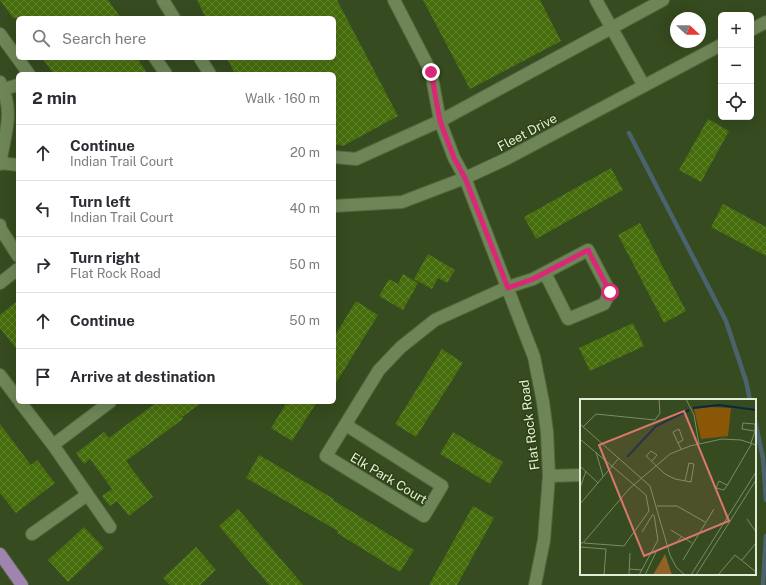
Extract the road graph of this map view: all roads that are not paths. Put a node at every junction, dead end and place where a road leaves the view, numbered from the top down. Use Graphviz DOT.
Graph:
graph roads {
  1 [pos="163,0"];
  2 [pos="394,0"];
  3 [pos="596,0"];
  4 [pos="663,0"];
  5 [pos="173,16"];
  6 [pos="766,22"];
  7 [pos="611,28"];
  8 [pos="754,28"];
  9 [pos="0,34"];
  10 [pos="718,47"];
  11 [pos="16,56"];
  12 [pos="19,60"];
  13 [pos="156,60"];
  14 [pos="201,60"];
  15 [pos="28,72"];
  16 [pos="165,72"];
  17 [pos="209,72"];
  18 [pos="2,85"];
  19 [pos="16,85"];
  20 [pos="644,86"];
  21 [pos="440,121"];
  22 [pos="336,157"];
  23 [pos="0,163"];
  24 [pos="16,165"];
  25 [pos="465,178"];
  26 [pos="336,206"];
  27 [pos="0,226"];
  28 [pos="16,253"];
  29 [pos="16,270"];
  30 [pos="544,273"];
  31 [pos="0,283"];
  32 [pos="508,288"];
  33 [pos="0,375"];
  34 [pos="16,396"];
  35 [pos="22,404"];
  36 [pos="107,404"];
  37 [pos="346,425"];
  38 [pos="53,445"];
  39 [pos="580,475"];
  40 [pos="549,476"];
  41 [pos="87,495"];
  42 [pos="110,527"];
  43 [pos="32,534"];
  44 [pos="0,554"];
  45 [pos="22,585"];
  46 [pos="535,585"];
  1 -- 5 [label="street"];
  2 -- 21 [label="street, Flat Rock Road"];
  3 -- 7 [label="street"];
  4 -- 7 [label="street"];
  6 -- 8 [label="street"];
  7 -- 20 [label="street"];
  7 -- 21 [label="street"];
  9 -- 11 [label="street"];
  10 -- 20 [label="street, Fleet Drive"];
  12 -- 15 [label="street"];
  13 -- 16 [label="street"];
  14 -- 17 [label="street"];
  18 -- 19 [label="street"];
  18 -- 23 [label="street"];
  20 -- 25 [label="street, Fleet Drive"];
  21 -- 22 [label="street"];
  21 -- 25 [label="street, Flat Rock Road"];
  23 -- 24 [label="street"];
  25 -- 26 [label="street, Fleet Drive"];
  25 -- 32 [label="street, Flat Rock Road"];
  27 -- 28 [label="street"];
  29 -- 31 [label="street"];
  30 -- 30 [label="street, Elk Park Court"];
  30 -- 32 [label="street, Elk Park Court"];
  32 -- 37 [label="street, Elk Park Court"];
  32 -- 40 [label="street, Flat Rock Road"];
  33 -- 34 [label="street"];
  35 -- 38 [label="street"];
  36 -- 38 [label="street"];
  37 -- 37 [label="street, Elk Park Court"];
  38 -- 41 [label="street"];
  39 -- 40 [label="street"];
  40 -- 46 [label="street, Flat Rock Road"];
  41 -- 42 [label="street"];
  41 -- 43 [label="street"];
  44 -- 45 [label="main road"];
}
